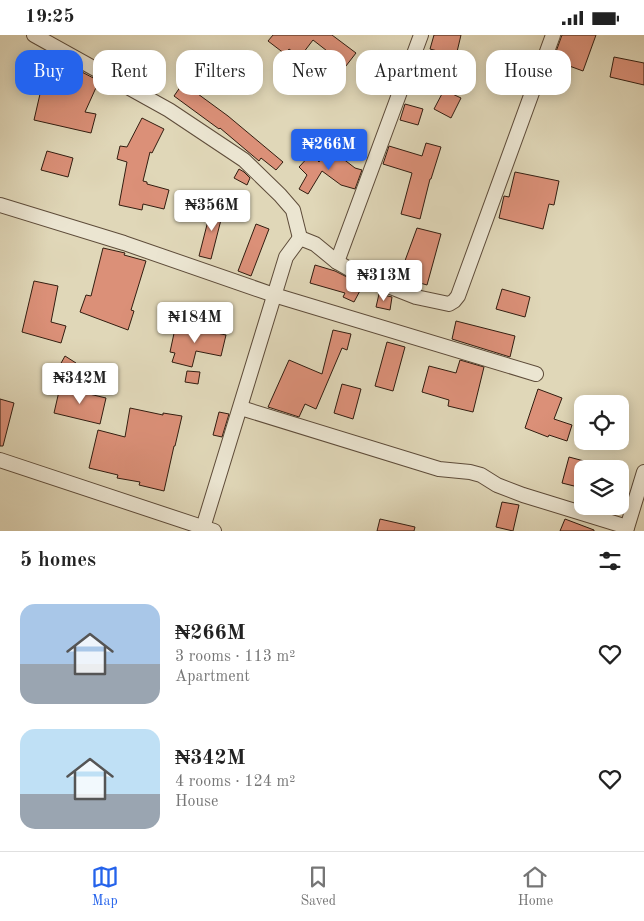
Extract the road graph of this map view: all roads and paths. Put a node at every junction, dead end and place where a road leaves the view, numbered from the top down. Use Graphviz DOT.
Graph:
graph roads {
  1 [pos="34,35"];
  2 [pos="421,35"];
  3 [pos="553,35"];
  4 [pos="0,205"];
  5 [pos="300,238"];
  6 [pos="337,262"];
  7 [pos="274,295"];
  8 [pos="536,374"];
  9 [pos="240,408"];
  10 [pos="0,460"];
  11 [pos="644,472"];
  12 [pos="627,529"];
  13 [pos="206,530"];
  1 -- 5 [label="street"];
  2 -- 6 [label="street"];
  3 -- 6 [label="street"];
  4 -- 7 [label="street"];
  5 -- 6 [label="street"];
  5 -- 7 [label="street"];
  7 -- 8 [label="street"];
  7 -- 9 [label="street"];
  9 -- 12 [label="street"];
  9 -- 13 [label="street"];
  10 -- 13 [label="street"];
  11 -- 12 [label="street"];
}
